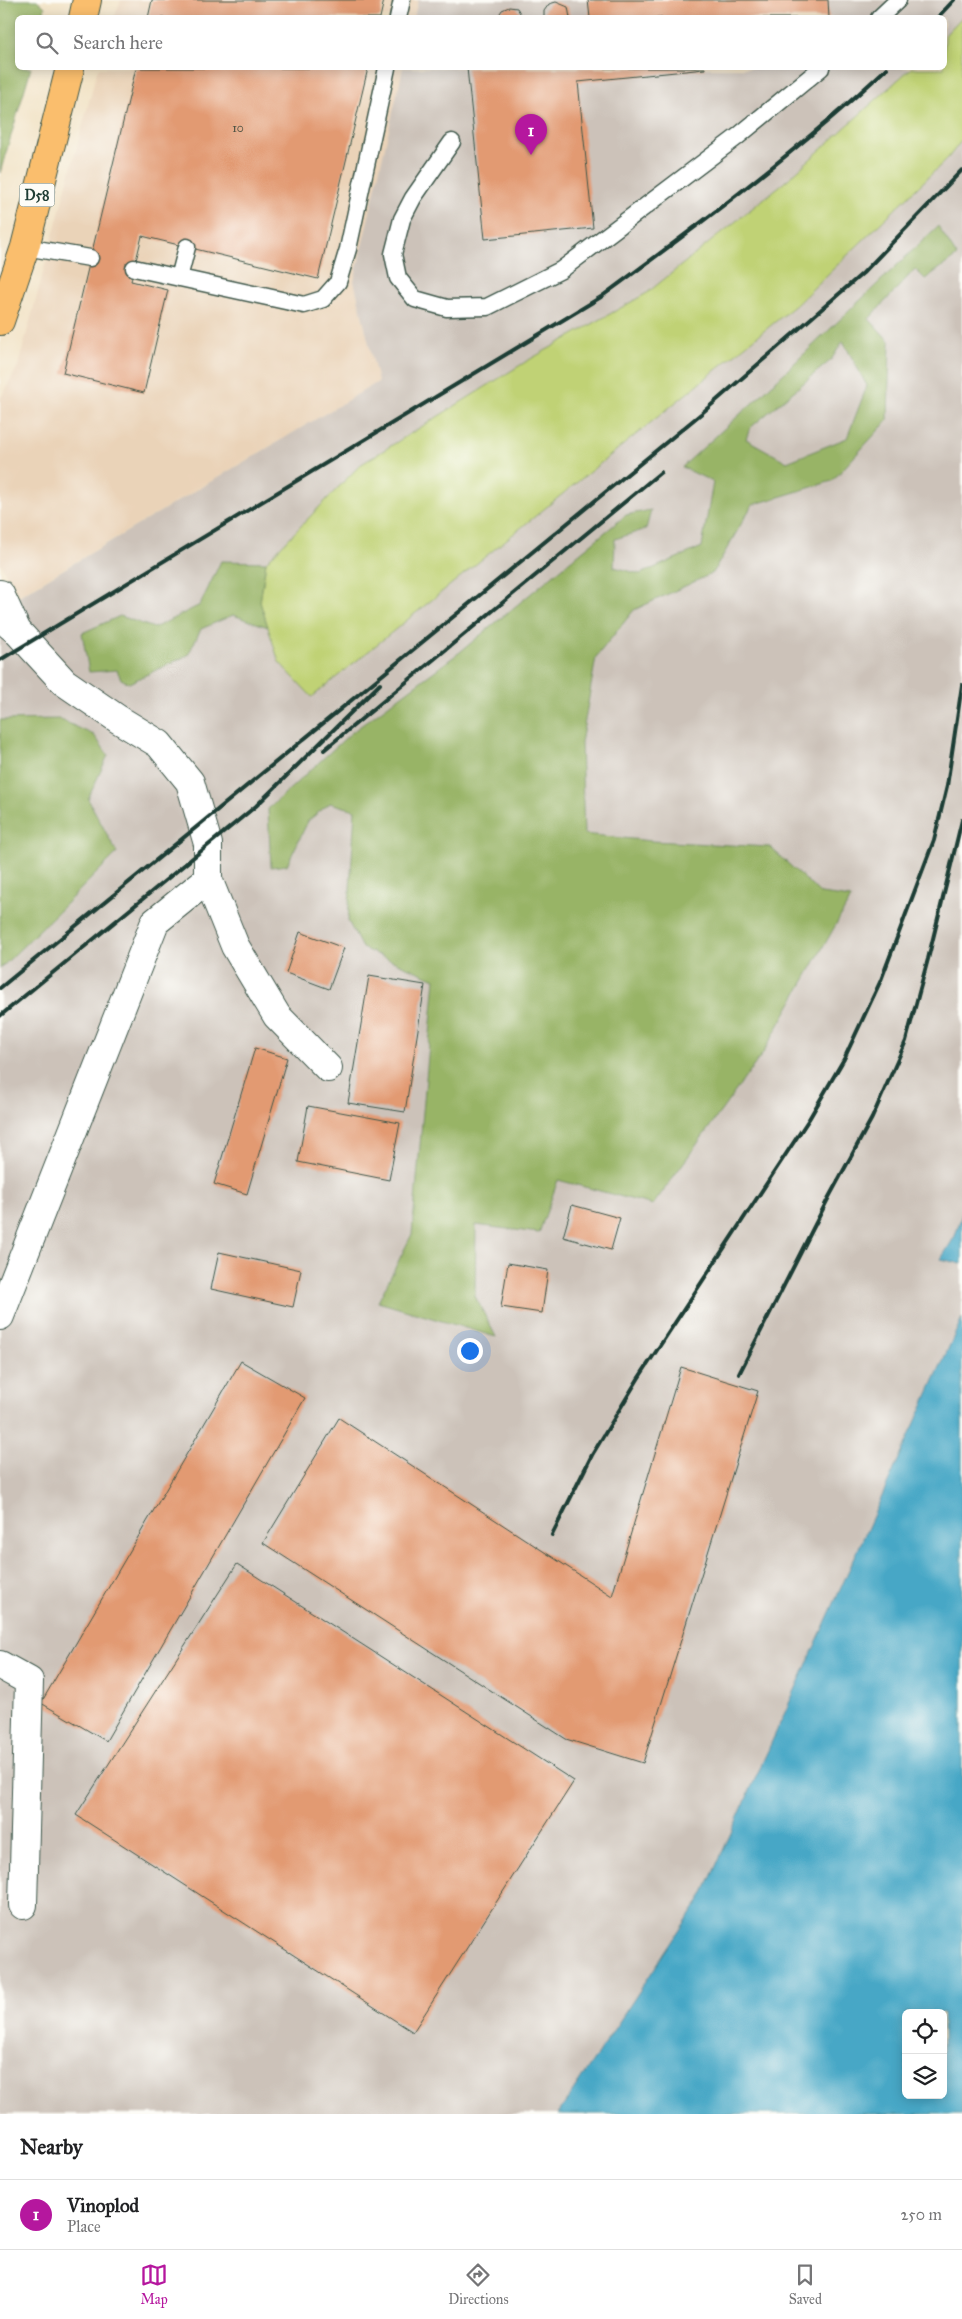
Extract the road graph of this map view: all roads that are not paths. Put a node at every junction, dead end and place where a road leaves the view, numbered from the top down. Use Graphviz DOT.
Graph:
graph roads {
  1 [pos="88,0"];
  2 [pos="402,0"];
  3 [pos="898,0"];
  4 [pos="84,15"];
  5 [pos="399,15"];
  6 [pos="882,15"];
  7 [pos="69,70"];
  8 [pos="388,70"];
  9 [pos="819,70"];
  10 [pos="452,142"];
  11 [pos="25,247"];
  12 [pos="187,247"];
  13 [pos="90,258"];
  14 [pos="134,268"];
  15 [pos="179,278"];
  16 [pos="0,321"];
  17 [pos="0,594"];
  18 [pos="8,624"];
  19 [pos="208,879"];
  20 [pos="328,1068"];
  21 [pos="0,1316"];
  22 [pos="0,1665"];
  23 [pos="22,1905"];
  1 -- 4 [label="main road"];
  2 -- 5 [label="lane"];
  3 -- 6 [label="lane"];
  7 -- 11 [label="main road, D58"];
  8 -- 15 [label="lane"];
  9 -- 10 [label="lane"];
  11 -- 13 [label="lane"];
  11 -- 16 [label="main road, D58"];
  12 -- 15 [label="lane"];
  14 -- 15 [label="lane"];
  17 -- 18 [label="street"];
  18 -- 19 [label="street"];
  19 -- 20 [label="street"];
  19 -- 21 [label="street"];
  22 -- 23 [label="street"];
}
